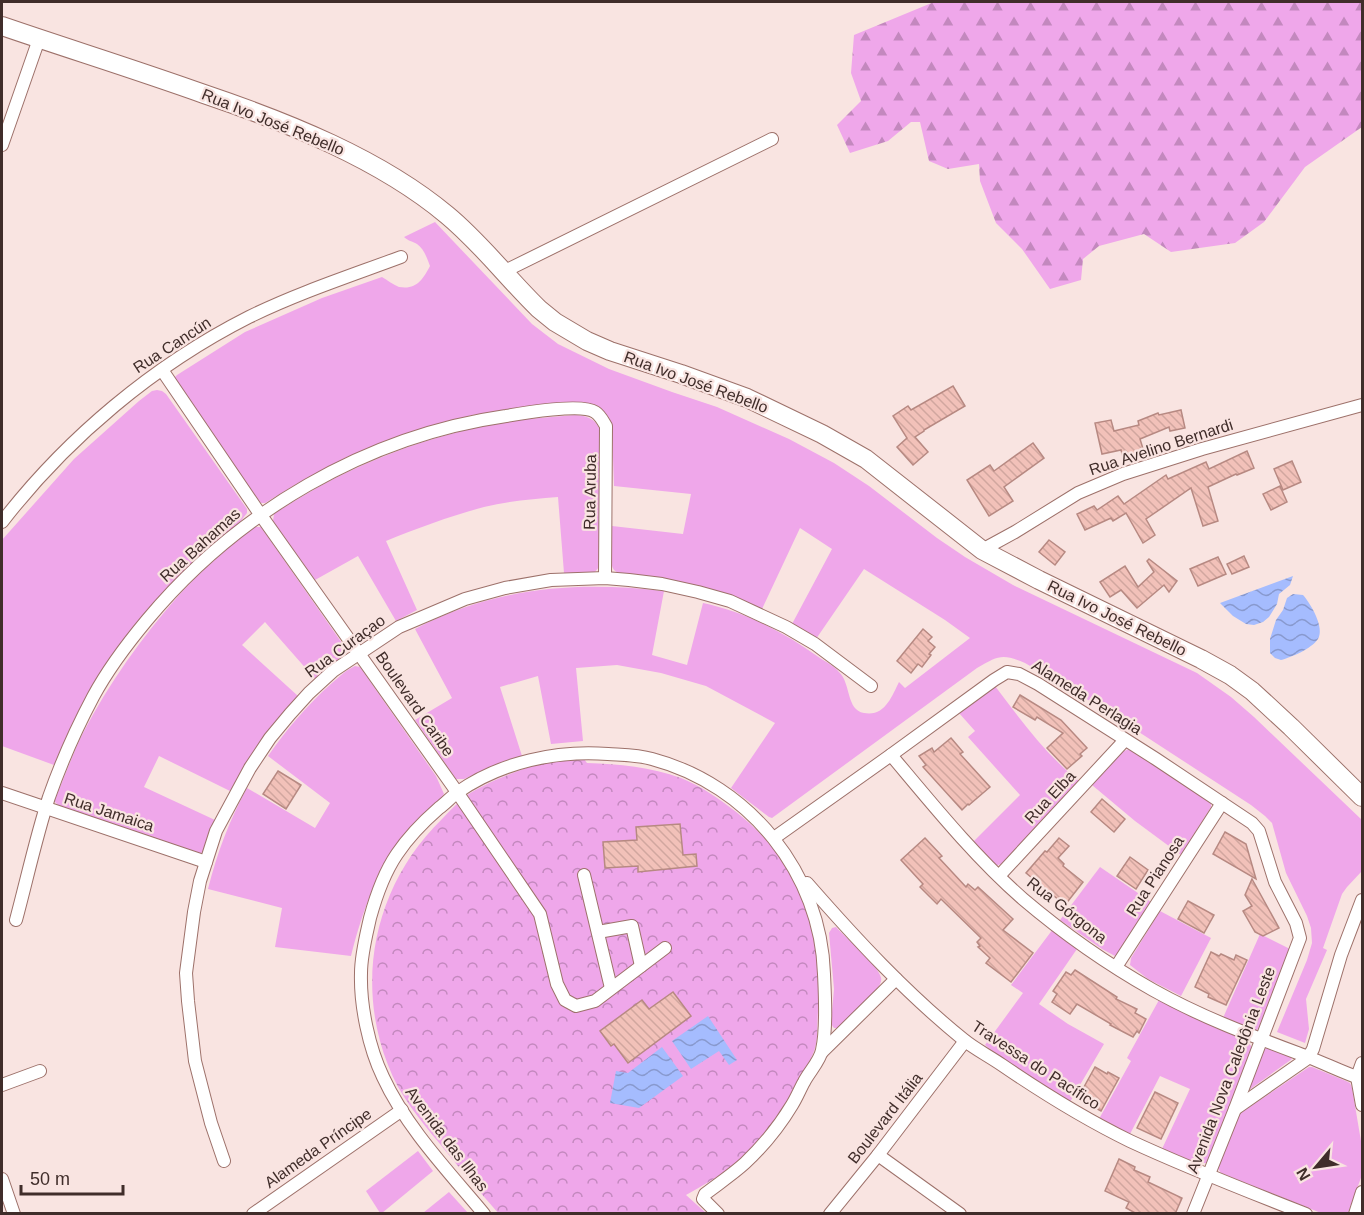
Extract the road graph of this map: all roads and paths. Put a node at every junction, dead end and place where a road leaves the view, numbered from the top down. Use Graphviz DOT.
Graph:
graph roads {
  1 [pos="2,26"];
  2 [pos="39,39"];
  3 [pos="6,119"];
  4 [pos="772,139"];
  5 [pos="2,145"];
  6 [pos="401,257"];
  7 [pos="503,272"];
  8 [pos="162,370"];
  9 [pos="1362,405"];
  10 [pos="594,411"];
  11 [pos="260,514"];
  12 [pos="2,522"];
  13 [pos="982,550"];
  14 [pos="605,578"];
  15 [pos="359,653"];
  16 [pos="871,686"];
  17 [pos="1125,740"];
  18 [pos="891,755"];
  19 [pos="457,792"];
  20 [pos="2,793"];
  21 [pos="1362,797"];
  22 [pos="1222,803"];
  23 [pos="46,809"];
  24 [pos="774,838"];
  25 [pos="207,862"];
  26 [pos="797,873"];
  27 [pos="584,875"];
  28 [pos="999,876"];
  29 [pos="1362,900"];
  30 [pos="16,920"];
  31 [pos="598,932"];
  32 [pos="1300,938"];
  33 [pos="665,948"];
  34 [pos="641,966"];
  35 [pos="1116,967"];
  36 [pos="896,979"];
  37 [pos="612,988"];
  38 [pos="1261,1040"];
  39 [pos="965,1041"];
  40 [pos="822,1052"];
  41 [pos="1308,1058"];
  42 [pos="1362,1063"];
  43 [pos="40,1071"];
  44 [pos="1360,1078"];
  45 [pos="2,1085"];
  46 [pos="1362,1105"];
  47 [pos="1235,1109"];
  48 [pos="402,1110"];
  49 [pos="878,1155"];
  50 [pos="224,1161"];
  51 [pos="1208,1176"];
  52 [pos="2,1179"];
  53 [pos="1362,1192"];
  54 [pos="483,1213"];
  55 [pos="14,1214"];
  56 [pos="253,1214"];
  57 [pos="718,1214"];
  58 [pos="830,1214"];
  59 [pos="960,1214"];
  60 [pos="1193,1214"];
  61 [pos="1306,1214"];
  62 [pos="1355,1214"];
  1 -- 2 [label="street, Rua Ivo José Rebello"];
  2 -- 3 [label="street"];
  2 -- 7 [label="street, Rua Ivo José Rebello"];
  3 -- 5 [label="street"];
  4 -- 7 [label="street"];
  6 -- 8 [label="street, Rua Cancún"];
  7 -- 13 [label="street, Rua Ivo José Rebello"];
  8 -- 11 [label="street, Boulevard Caribe"];
  8 -- 12 [label="street, Rua Cancún"];
  9 -- 13 [label="street, Rua Avelino Bernardi"];
  10 -- 11 [label="street, Rua Bahamas"];
  10 -- 14 [label="street, Rua Aruba"];
  11 -- 15 [label="street, Boulevard Caribe"];
  11 -- 23 [label="street, Rua Bahamas"];
  13 -- 21 [label="street, Rua Ivo José Rebello"];
  14 -- 15 [label="street, Rua Curaçao"];
  14 -- 16 [label="street, Rua Curaçao"];
  15 -- 19 [label="street, Boulevard Caribe"];
  15 -- 25 [label="street, Rua Curaçao"];
  17 -- 18 [label="street, Alameda Perlagia"];
  17 -- 22 [label="street, Alameda Perlagia"];
  17 -- 28 [label="street, Rua Elba"];
  18 -- 24 [label="street, Alameda Perlagia"];
  18 -- 28 [label="street, Rua Górgona"];
  19 -- 24 [label="street, Avenida das Ilhas"];
  19 -- 37 [label="street, Boulevard Caribe"];
  19 -- 48 [label="street, Avenida das Ilhas"];
  20 -- 23 [label="street, Rua Jamaica"];
  22 -- 32 [label="street, Alameda Perlagia"];
  22 -- 35 [label="street, Rua Pianosa"];
  23 -- 25 [label="street, Rua Jamaica"];
  23 -- 30 [label="street, Rua Bahamas"];
  24 -- 26 [label="street, Avenida das Ilhas"];
  25 -- 50 [label="street, Rua Curaçao"];
  26 -- 36 [label="street, Travessa do Pacífico"];
  26 -- 40 [label="street, Avenida das Ilhas"];
  27 -- 31 [label="street"];
  28 -- 35 [label="street, Rua Górgona"];
  29 -- 41 [label="street"];
  31 -- 34 [label="street"];
  31 -- 37 [label="street"];
  32 -- 38 [label="street, Avenida Nova Caledônia Leste"];
  33 -- 34 [label="street"];
  34 -- 37 [label="street"];
  35 -- 38 [label="street, Rua Górgona"];
  36 -- 39 [label="street, Travessa do Pacífico"];
  36 -- 40 [label="street"];
  38 -- 41 [label="street, Rua Górgona"];
  38 -- 47 [label="street, Avenida Nova Caledônia Leste"];
  39 -- 49 [label="street, Boulevard Itália"];
  39 -- 51 [label="street, Travessa do Pacífico"];
  40 -- 57 [label="street"];
  41 -- 44 [label="street, Rua Górgona"];
  41 -- 47 [label="street"];
  42 -- 44 [label="street"];
  43 -- 45 [label="street"];
  44 -- 46 [label="street"];
  47 -- 51 [label="street, Avenida Nova Caledônia Leste"];
  48 -- 54 [label="street, Avenida das Ilhas"];
  48 -- 56 [label="street, Alameda Príncipe"];
  49 -- 58 [label="street, Boulevard Itália"];
  49 -- 59 [label="street"];
  51 -- 60 [label="street, Avenida Nova Caledônia Leste"];
  51 -- 61 [label="street, Travessa do Pacífico"];
  52 -- 55 [label="street"];
  53 -- 62 [label="street"];
}
